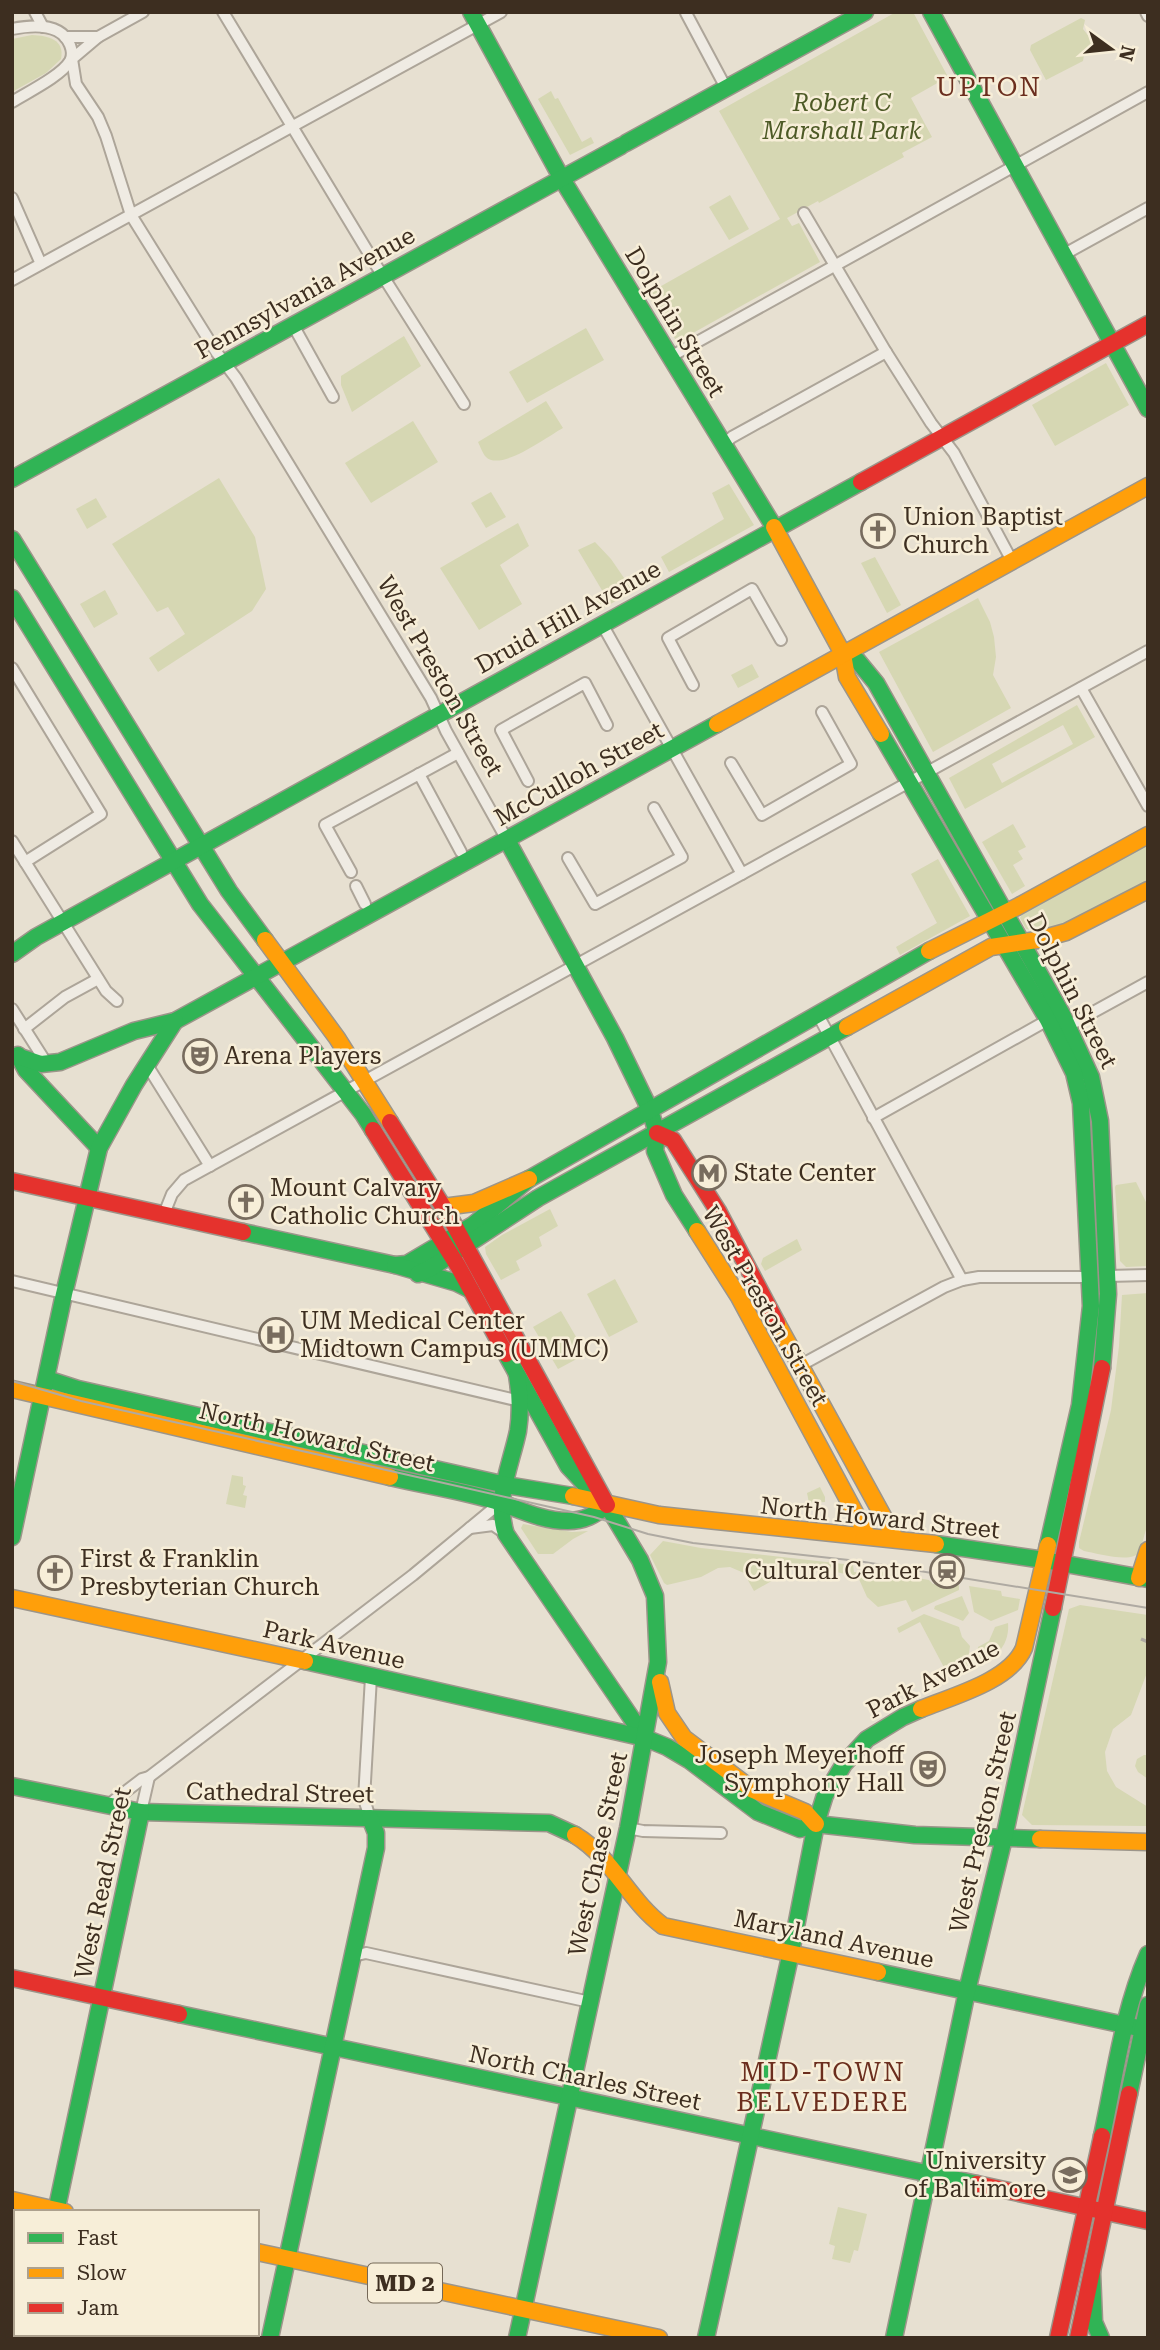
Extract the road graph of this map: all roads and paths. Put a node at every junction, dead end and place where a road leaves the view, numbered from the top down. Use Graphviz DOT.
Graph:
graph roads {
  1 [pos="29,12"];
  2 [pos="35,12"];
  3 [pos="143,12"];
  4 [pos="223,12"];
  5 [pos="501,12"];
  6 [pos="865,12"];
  7 [pos="931,12"];
  8 [pos="686,13"];
  9 [pos="475,18"];
  10 [pos="27,27"];
  11 [pos="43,27"];
  12 [pos="12,29"];
  13 [pos="65,37"];
  14 [pos="98,37"];
  15 [pos="72,59"];
  16 [pos="49,78"];
  17 [pos="76,84"];
  18 [pos="726,88"];
  19 [pos="1148,92"];
  20 [pos="12,102"];
  21 [pos="292,127"];
  22 [pos="1015,166"];
  23 [pos="562,179"];
  24 [pos="12,198"];
  25 [pos="1148,208"];
  26 [pos="804,213"];
  27 [pos="131,215"];
  28 [pos="1063,255"];
  29 [pos="41,264"];
  30 [pos="835,265"];
  31 [pos="385,275"];
  32 [pos="12,280"];
  33 [pos="1148,324"];
  34 [pos="293,325"];
  35 [pos="1112,343"];
  36 [pos="886,352"];
  37 [pos="670,357"];
  38 [pos="224,363"];
  39 [pos="333,397"];
  40 [pos="464,404"];
  41 [pos="1148,409"];
  42 [pos="942,437"];
  43 [pos="724,444"];
  44 [pos="12,480"];
  45 [pos="1148,486"];
  46 [pos="774,530"];
  47 [pos="12,539"];
  48 [pos="1012,561"];
  49 [pos="12,598"];
  50 [pos="603,624"];
  51 [pos="781,640"];
  52 [pos="1148,651"];
  53 [pos="843,654"];
  54 [pos="12,668"];
  55 [pos="694,685"];
  56 [pos="1081,688"];
  57 [pos="822,712"];
  58 [pos="439,715"];
  59 [pos="607,725"];
  60 [pos="672,749"];
  61 [pos="458,753"];
  62 [pos="731,763"];
  63 [pos="927,772"];
  64 [pos="419,774"];
  65 [pos="528,781"];
  66 [pos="910,782"];
  67 [pos="1148,806"];
  68 [pos="654,808"];
  69 [pos="1148,835"];
  70 [pos="507,840"];
  71 [pos="12,841"];
  72 [pos="201,845"];
  73 [pos="461,852"];
  74 [pos="568,858"];
  75 [pos="173,861"];
  76 [pos="25,862"];
  77 [pos="351,872"];
  78 [pos="742,874"];
  79 [pos="356,886"];
  80 [pos="1148,890"];
  81 [pos="365,904"];
  82 [pos="1007,912"];
  83 [pos="991,920"];
  84 [pos="63,922"];
  85 [pos="1023,943"];
  86 [pos="1005,945"];
  87 [pos="12,954"];
  88 [pos="281,965"];
  89 [pos="576,965"];
  90 [pos="98,979"];
  91 [pos="256,979"];
  92 [pos="1148,982"];
  93 [pos="117,1001"];
  94 [pos="12,1009"];
  95 [pos="818,1015"];
  96 [pos="1048,1020"];
  97 [pos="175,1021"];
  98 [pos="1068,1026"];
  99 [pos="24,1029"];
  100 [pos="830,1037"];
  101 [pos="15,1053"];
  102 [pos="47,1064"];
  103 [pos="147,1065"];
  104 [pos="365,1081"];
  105 [pos="347,1091"];
  106 [pos="650,1110"];
  107 [pos="873,1118"];
  108 [pos="657,1133"];
  109 [pos="99,1148"];
  110 [pos="210,1166"];
  111 [pos="529,1179"];
  112 [pos="12,1181"];
  113 [pos="86,1197"];
  114 [pos="443,1206"];
  115 [pos="164,1214"];
  116 [pos="463,1239"];
  117 [pos="447,1249"];
  118 [pos="395,1265"];
  119 [pos="418,1274"];
  120 [pos="1148,1275"];
  121 [pos="1100,1277"];
  122 [pos="961,1280"];
  123 [pos="12,1281"];
  124 [pos="471,1290"];
  125 [pos="64,1294"];
  126 [pos="801,1365"];
  127 [pos="47,1379"];
  128 [pos="12,1389"];
  129 [pos="43,1396"];
  130 [pos="527,1403"];
  131 [pos="506,1485"];
  132 [pos="500,1503"];
  133 [pos="607,1505"];
  134 [pos="467,1529"];
  135 [pos="499,1530"];
  136 [pos="867,1535"];
  137 [pos="12,1537"];
  138 [pos="895,1538"];
  139 [pos="1148,1550"];
  140 [pos="1044,1560"];
  141 [pos="1064,1564"];
  142 [pos="1144,1578"];
  143 [pos="12,1598"];
  144 [pos="302,1660"];
  145 [pos="658,1662"];
  146 [pos="370,1677"];
  147 [pos="645,1738"];
  148 [pos="149,1777"];
  149 [pos="12,1786"];
  150 [pos="108,1805"];
  151 [pos="141,1812"];
  152 [pos="370,1818"];
  153 [pos="549,1823"];
  154 [pos="816,1824"];
  155 [pos="628,1828"];
  156 [pos="721,1833"];
  157 [pos="1004,1838"];
  158 [pos="1148,1842"];
  159 [pos="617,1875"];
  160 [pos="791,1952"];
  161 [pos="1148,1954"];
  162 [pos="353,1956"];
  163 [pos="12,1978"];
  164 [pos="967,1991"];
  165 [pos="101,1998"];
  166 [pos="590,2002"];
  167 [pos="1148,2005"];
  168 [pos="1126,2025"];
  169 [pos="1145,2029"];
  170 [pos="333,2048"];
  171 [pos="569,2098"];
  172 [pos="751,2136"];
  173 [pos="929,2173"];
  174 [pos="12,2200"];
  175 [pos="1087,2208"];
  176 [pos="55,2210"];
  177 [pos="59,2210"];
  178 [pos="1104,2211"];
  179 [pos="1148,2221"];
  180 [pos="259,2252"];
  181 [pos="288,2258"];
  182 [pos="1092,2272"];
  183 [pos="523,2308"];
  184 [pos="271,2338"];
  185 [pos="517,2338"];
  186 [pos="659,2338"];
  187 [pos="706,2338"];
  188 [pos="894,2338"];
  189 [pos="1058,2338"];
  190 [pos="1078,2338"];
  191 [pos="1101,2338"];
  1 -- 10 [label="street"];
  2 -- 11 [label="street"];
  3 -- 14 [label="street"];
  4 -- 21 [label="street"];
  5 -- 9 [label="street"];
  6 -- 18 [label="main road, Pennsylvania Avenue"];
  7 -- 22 [label="main road"];
  8 -- 18 [label="street"];
  9 -- 21 [label="street"];
  9 -- 23 [label="main road, Dolphin Street"];
  10 -- 11 [label="street"];
  10 -- 12 [label="street"];
  11 -- 13 [label="street"];
  13 -- 14 [label="street"];
  13 -- 15 [label="street"];
  14 -- 15 [label="street"];
  15 -- 16 [label="street"];
  15 -- 17 [label="street"];
  16 -- 17 [label="street"];
  16 -- 20 [label="street"];
  17 -- 27 [label="street, West Preston Street"];
  18 -- 23 [label="main road, Pennsylvania Avenue"];
  19 -- 22 [label="street"];
  21 -- 27 [label="street"];
  21 -- 31 [label="street"];
  22 -- 28 [label="main road"];
  22 -- 30 [label="street"];
  23 -- 31 [label="main road, Pennsylvania Avenue"];
  23 -- 37 [label="main road, Dolphin Street"];
  24 -- 29 [label="street"];
  25 -- 28 [label="street"];
  26 -- 30 [label="street"];
  27 -- 29 [label="street"];
  27 -- 38 [label="street, West Preston Street"];
  28 -- 35 [label="main road"];
  29 -- 32 [label="street"];
  30 -- 36 [label="street"];
  30 -- 37 [label="street"];
  31 -- 34 [label="main road, Pennsylvania Avenue"];
  31 -- 40 [label="street"];
  33 -- 35 [label="main road, Druid Hill Avenue"];
  34 -- 38 [label="main road, Pennsylvania Avenue"];
  34 -- 39 [label="street"];
  35 -- 41 [label="main road"];
  35 -- 42 [label="main road, Druid Hill Avenue"];
  36 -- 42 [label="street"];
  36 -- 43 [label="street"];
  37 -- 43 [label="main road, Dolphin Street"];
  38 -- 44 [label="main road, Pennsylvania Avenue"];
  38 -- 58 [label="street, West Preston Street"];
  42 -- 46 [label="main road, Druid Hill Avenue"];
  42 -- 48 [label="street"];
  43 -- 46 [label="main road, Dolphin Street"];
  45 -- 48 [label="main road, McCulloh Street"];
  46 -- 50 [label="main road, Druid Hill Avenue"];
  46 -- 53 [label="main road, Dolphin Street"];
  47 -- 72 [label="main road"];
  48 -- 53 [label="main road, McCulloh Street"];
  49 -- 75 [label="main road"];
  50 -- 58 [label="main road, Druid Hill Avenue"];
  50 -- 60 [label="street"];
  51 -- 55 [label="street"];
  52 -- 56 [label="street"];
  53 -- 60 [label="main road, McCulloh Street"];
  53 -- 63 [label="main road, Dolphin Street"];
  53 -- 66 [label="main road, Dolphin Street"];
  54 -- 76 [label="street"];
  56 -- 63 [label="street"];
  56 -- 67 [label="street"];
  57 -- 62 [label="street"];
  58 -- 61 [label="street, West Preston Street"];
  58 -- 72 [label="main road, Druid Hill Avenue"];
  59 -- 65 [label="street"];
  60 -- 70 [label="main road, McCulloh Street"];
  60 -- 78 [label="street"];
  61 -- 64 [label="street"];
  61 -- 70 [label="street, West Preston Street"];
  63 -- 66 [label="street"];
  63 -- 82 [label="main road, Dolphin Street"];
  64 -- 73 [label="street"];
  64 -- 77 [label="street"];
  66 -- 78 [label="street"];
  66 -- 83 [label="main road, Dolphin Street"];
  68 -- 74 [label="street"];
  69 -- 82 [label="main road"];
  70 -- 88 [label="main road, McCulloh Street"];
  70 -- 89 [label="main road, West Preston Street"];
  71 -- 76 [label="street"];
  72 -- 75 [label="main road, Druid Hill Avenue"];
  72 -- 88 [label="main road"];
  75 -- 84 [label="main road, Druid Hill Avenue"];
  75 -- 91 [label="main road"];
  76 -- 84 [label="street"];
  78 -- 89 [label="street"];
  79 -- 81 [label="street"];
  80 -- 85 [label="main road"];
  82 -- 83 [label="main road"];
  82 -- 85 [label="main road, Dolphin Street"];
  83 -- 86 [label="main road, Dolphin Street"];
  83 -- 95 [label="main road"];
  84 -- 87 [label="main road, Druid Hill Avenue"];
  84 -- 90 [label="street"];
  85 -- 86 [label="main road"];
  85 -- 98 [label="main road, Dolphin Street"];
  86 -- 96 [label="main road, Dolphin Street"];
  86 -- 100 [label="main road"];
  88 -- 91 [label="main road, McCulloh Street"];
  88 -- 104 [label="main road"];
  89 -- 104 [label="street"];
  89 -- 106 [label="main road, West Preston Street"];
  90 -- 93 [label="street"];
  90 -- 99 [label="street"];
  91 -- 97 [label="main road, McCulloh Street"];
  91 -- 105 [label="main road"];
  92 -- 98 [label="street"];
  94 -- 99 [label="street"];
  95 -- 100 [label="street"];
  95 -- 106 [label="main road"];
  96 -- 107 [label="street"];
  96 -- 121 [label="main road, Dolphin Street"];
  97 -- 102 [label="main road, McCulloh Street"];
  97 -- 103 [label="main road"];
  98 -- 121 [label="main road, Dolphin Street"];
  99 -- 102 [label="street"];
  100 -- 107 [label="street"];
  100 -- 108 [label="main road"];
  101 -- 102 [label="main road"];
  101 -- 109 [label="main road"];
  103 -- 109 [label="main road"];
  103 -- 110 [label="street"];
  104 -- 105 [label="street"];
  104 -- 114 [label="main road"];
  105 -- 110 [label="street"];
  105 -- 117 [label="main road"];
  106 -- 108 [label="main road, West Preston Street"];
  106 -- 111 [label="main road"];
  107 -- 122 [label="street"];
  108 -- 116 [label="main road"];
  108 -- 126 [label="main road, West Preston Street"];
  108 -- 136 [label="main road, West Preston Street"];
  109 -- 113 [label="main road"];
  110 -- 115 [label="street"];
  111 -- 114 [label="main road"];
  111 -- 116 [label="main road"];
  112 -- 113 [label="main road"];
  113 -- 115 [label="main road"];
  113 -- 125 [label="main road"];
  114 -- 116 [label="main road"];
  115 -- 118 [label="main road"];
  116 -- 117 [label="main road"];
  116 -- 133 [label="main road"];
  117 -- 118 [label="main road"];
  117 -- 119 [label="main road"];
  117 -- 124 [label="main road"];
  118 -- 119 [label="main road"];
  119 -- 124 [label="main road"];
  120 -- 121 [label="street"];
  121 -- 122 [label="street"];
  121 -- 140 [label="main road, Dolphin Street"];
  121 -- 141 [label="main road, Dolphin Street"];
  122 -- 126 [label="street"];
  123 -- 125 [label="street"];
  124 -- 130 [label="main road"];
  125 -- 127 [label="main road"];
  125 -- 130 [label="street"];
  126 -- 138 [label="main road, West Preston Street"];
  127 -- 129 [label="main road"];
  127 -- 131 [label="main road, North Howard Street"];
  128 -- 129 [label="main road, North Howard Street"];
  129 -- 132 [label="main road, North Howard Street"];
  129 -- 137 [label="main road"];
  130 -- 131 [label="main road"];
  130 -- 133 [label="main road"];
  131 -- 132 [label="main road"];
  131 -- 133 [label="main road, North Howard Street"];
  132 -- 133 [label="main road, North Howard Street"];
  132 -- 134 [label="street, West Read Street"];
  132 -- 135 [label="main road, West Chase Street"];
  133 -- 136 [label="main road, North Howard Street"];
  133 -- 145 [label="main road"];
  134 -- 135 [label="street"];
  134 -- 144 [label="street, West Read Street"];
  135 -- 147 [label="main road, West Chase Street"];
  136 -- 138 [label="main road, North Howard Street"];
  138 -- 140 [label="main road, North Howard Street"];
  139 -- 142 [label="main road"];
  140 -- 141 [label="main road, North Howard Street"];
  140 -- 154 [label="main road, Park Avenue"];
  141 -- 142 [label="main road, North Howard Street"];
  141 -- 157 [label="main road, West Preston Street"];
  143 -- 144 [label="main road, Park Avenue"];
  144 -- 146 [label="main road, Park Avenue"];
  144 -- 148 [label="street, West Read Street"];
  145 -- 147 [label="main road"];
  145 -- 154 [label="main road"];
  146 -- 147 [label="main road, Park Avenue"];
  146 -- 152 [label="street"];
  147 -- 154 [label="main road, Park Avenue"];
  147 -- 155 [label="main road, West Chase Street"];
  148 -- 150 [label="street, West Read Street"];
  148 -- 151 [label="street, West Read Street"];
  149 -- 150 [label="main road, Cathedral Street"];
  150 -- 151 [label="main road, Cathedral Street"];
  151 -- 152 [label="main road, Cathedral Street"];
  151 -- 165 [label="main road, West Read Street"];
  152 -- 153 [label="main road, Cathedral Street"];
  152 -- 162 [label="main road"];
  153 -- 159 [label="main road, Maryland Avenue"];
  154 -- 157 [label="main road"];
  154 -- 160 [label="main road, Park Avenue"];
  155 -- 156 [label="street"];
  155 -- 159 [label="main road, West Chase Street"];
  157 -- 158 [label="main road"];
  157 -- 164 [label="main road, West Preston Street"];
  159 -- 160 [label="main road, Maryland Avenue"];
  159 -- 166 [label="main road, West Chase Street"];
  160 -- 164 [label="main road, Maryland Avenue"];
  160 -- 172 [label="main road, Park Avenue"];
  161 -- 168 [label="main road"];
  162 -- 166 [label="street"];
  162 -- 170 [label="main road"];
  163 -- 165 [label="main road, North Charles Street"];
  164 -- 168 [label="main road, Maryland Avenue"];
  164 -- 173 [label="main road, West Preston Street"];
  165 -- 170 [label="main road, North Charles Street"];
  165 -- 177 [label="main road, West Read Street"];
  166 -- 171 [label="main road, West Chase Street"];
  167 -- 169 [label="main road"];
  168 -- 169 [label="main road, Maryland Avenue"];
  168 -- 175 [label="main road"];
  169 -- 178 [label="main road"];
  170 -- 171 [label="main road, North Charles Street"];
  170 -- 181 [label="main road"];
  171 -- 172 [label="main road, North Charles Street"];
  171 -- 183 [label="main road, West Chase Street"];
  172 -- 173 [label="main road, North Charles Street"];
  172 -- 187 [label="main road, Park Avenue"];
  173 -- 175 [label="main road, North Charles Street"];
  173 -- 188 [label="main road, West Preston Street"];
  174 -- 176 [label="main road"];
  175 -- 178 [label="main road, North Charles Street"];
  175 -- 189 [label="main road"];
  178 -- 179 [label="main road, North Charles Street"];
  178 -- 182 [label="main road"];
  180 -- 181 [label="main road, MD 2"];
  181 -- 183 [label="main road, MD 2"];
  181 -- 184 [label="main road"];
  182 -- 190 [label="main road"];
  182 -- 191 [label="main road"];
  183 -- 185 [label="main road, West Chase Street"];
  183 -- 186 [label="main road, MD 2"];
}
